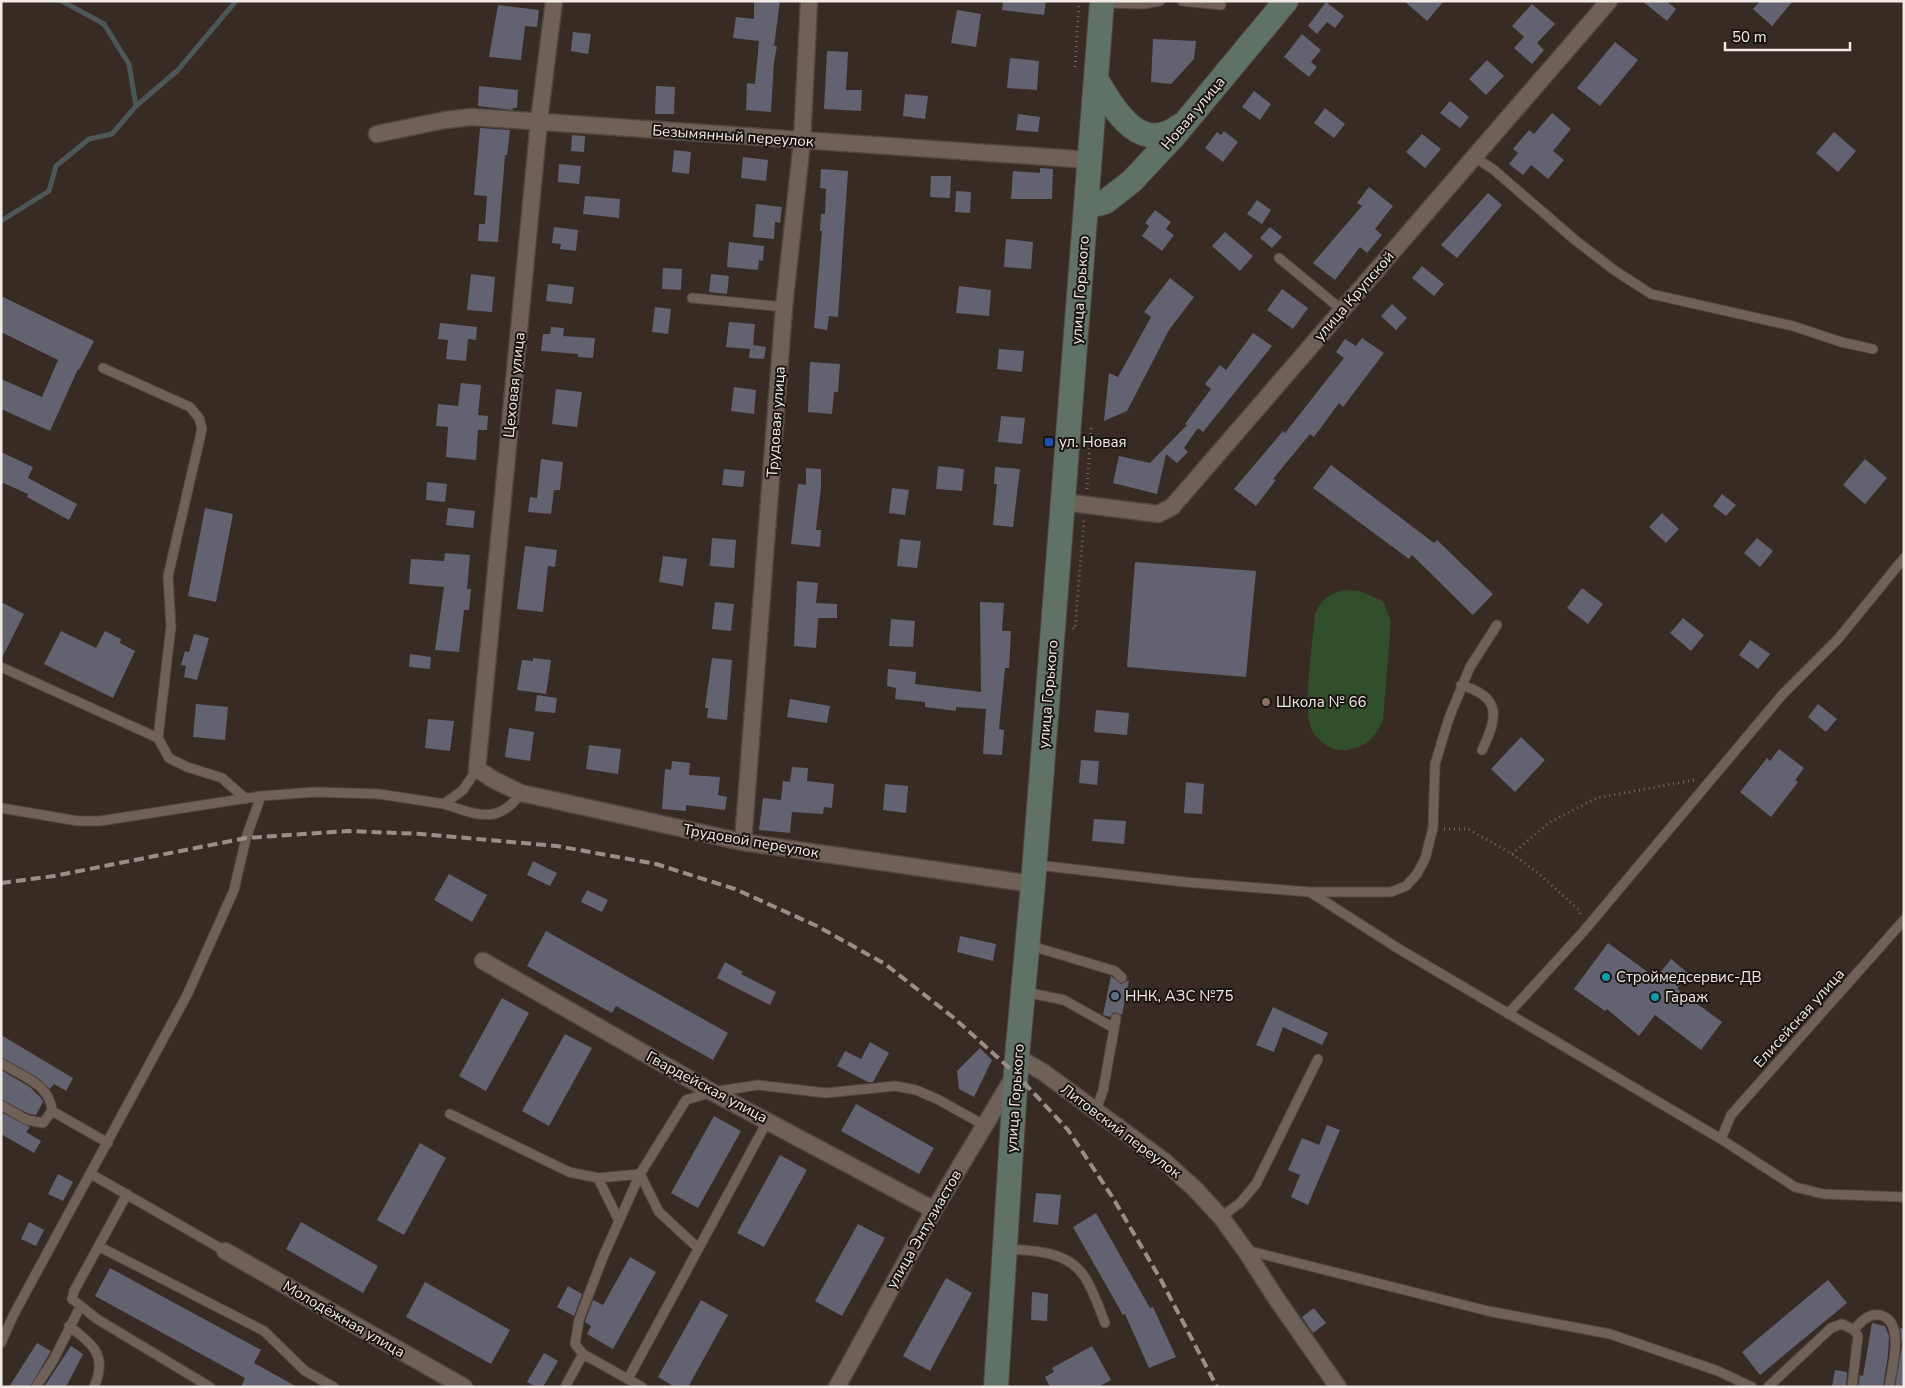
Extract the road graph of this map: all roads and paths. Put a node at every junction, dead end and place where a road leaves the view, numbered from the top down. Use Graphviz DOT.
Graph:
graph roads {
  1 [pos="554,1"];
  2 [pos="809,1"];
  3 [pos="1160,1"];
  4 [pos="1182,1"];
  5 [pos="1286,1"];
  6 [pos="1609,1"];
  7 [pos="1102,2"];
  8 [pos="1221,5"];
  9 [pos="1096,79"];
  10 [pos="1187,120"];
  11 [pos="540,121"];
  12 [pos="377,134"];
  13 [pos="802,142"];
  14 [pos="1475,157"];
  15 [pos="1090,160"];
  16 [pos="1086,207"];
  17 [pos="1279,258"];
  18 [pos="692,298"];
  19 [pos="784,306"];
  20 [pos="1342,310"];
  21 [pos="1873,349"];
  22 [pos="103,368"];
  23 [pos="1064,502"];
  24 [pos="1904,558"];
  25 [pos="1497,625"];
  26 [pos="1,667"];
  27 [pos="1461,684"];
  28 [pos="158,738"];
  29 [pos="1482,750"];
  30 [pos="477,769"];
  31 [pos="1696,780"];
  32 [pos="521,793"];
  33 [pos="261,796"];
  34 [pos="246,799"];
  35 [pos="444,804"];
  36 [pos="1,808"];
  37 [pos="1433,828"];
  38 [pos="744,842"];
  39 [pos="1512,854"];
  40 [pos="1033,874"];
  41 [pos="1310,892"];
  42 [pos="1904,920"];
  43 [pos="1582,932"];
  44 [pos="1027,945"];
  45 [pos="483,961"];
  46 [pos="1122,978"];
  47 [pos="1024,991"];
  48 [pos="1508,1014"];
  49 [pos="1116,1018"];
  50 [pos="1114,1028"];
  51 [pos="1318,1060"];
  52 [pos="1,1063"];
  53 [pos="1016,1065"];
  54 [pos="712,1092"];
  55 [pos="1,1105"];
  56 [pos="52,1111"];
  57 [pos="1096,1112"];
  58 [pos="450,1114"];
  59 [pos="768,1120"];
  60 [pos="984,1125"];
  61 [pos="1721,1139"];
  62 [pos="108,1143"];
  63 [pos="91,1174"];
  64 [pos="640,1174"];
  65 [pos="598,1178"];
  66 [pos="127,1194"];
  67 [pos="1904,1196"];
  68 [pos="934,1210"];
  69 [pos="1221,1218"];
  70 [pos="619,1221"];
  71 [pos="100,1247"];
  72 [pos="698,1248"];
  73 [pos="1004,1249"];
  74 [pos="225,1250"];
  75 [pos="1245,1250"];
  76 [pos="80,1307"];
  77 [pos="1900,1322"];
  78 [pos="1106,1323"];
  79 [pos="69,1326"];
  80 [pos="1854,1330"];
  81 [pos="1,1343"];
  82 [pos="583,1354"];
  83 [pos="628,1379"];
  84 [pos="36,1387"];
  85 [pos="94,1387"];
  86 [pos="210,1387"];
  87 [pos="334,1387"];
  88 [pos="464,1387"];
  89 [pos="565,1387"];
  90 [pos="642,1387"];
  91 [pos="837,1387"];
  92 [pos="996,1387"];
  93 [pos="1338,1387"];
  94 [pos="1752,1387"];
  95 [pos="1768,1387"];
  96 [pos="1852,1387"];
  97 [pos="1889,1387"];
  1 -- 11 [label="street, Цеховая улица"];
  2 -- 13 [label="street, Трудовая улица"];
  3 -- 7 [label="lane"];
  4 -- 8 [label="lane"];
  5 -- 10 [label="main road, Новая улица"];
  6 -- 14 [label="street, улица Крупской"];
  7 -- 9 [label="main road, улица Горького"];
  9 -- 10 [label="main road"];
  9 -- 15 [label="main road, улица Горького"];
  10 -- 16 [label="main road, Новая улица"];
  11 -- 12 [label="street, Безымянный переулок"];
  11 -- 13 [label="street, Безымянный переулок"];
  11 -- 30 [label="street, Цеховая улица"];
  13 -- 15 [label="street, Безымянный переулок"];
  13 -- 19 [label="street, Трудовая улица"];
  14 -- 20 [label="street, улица Крупской"];
  14 -- 21 [label="lane"];
  15 -- 16 [label="main road, улица Горького"];
  16 -- 23 [label="main road, улица Горького"];
  17 -- 20 [label="lane"];
  18 -- 19 [label="lane"];
  19 -- 38 [label="street, Трудовая улица"];
  20 -- 23 [label="street, улица Крупской"];
  22 -- 28 [label="lane"];
  23 -- 40 [label="main road, улица Горького"];
  24 -- 43 [label="lane"];
  25 -- 27 [label="lane"];
  26 -- 28 [label="lane"];
  27 -- 29 [label="lane"];
  27 -- 37 [label="lane"];
  28 -- 34 [label="lane"];
  30 -- 32 [label="street, Трудовой переулок"];
  30 -- 35 [label="lane"];
  31 -- 39 [label="path"];
  32 -- 35 [label="lane"];
  32 -- 38 [label="street, Трудовой переулок"];
  33 -- 34 [label="lane"];
  33 -- 35 [label="lane"];
  33 -- 62 [label="lane"];
  34 -- 36 [label="lane"];
  37 -- 39 [label="path"];
  37 -- 41 [label="lane"];
  38 -- 40 [label="street, Трудовой переулок"];
  39 -- 43 [label="path"];
  40 -- 41 [label="lane"];
  40 -- 44 [label="main road, улица Горького"];
  41 -- 48 [label="lane"];
  42 -- 61 [label="lane, Елисейская улица"];
  43 -- 48 [label="lane"];
  44 -- 46 [label="lane"];
  44 -- 47 [label="main road, улица Горького"];
  45 -- 54 [label="street, Гвардейская улица"];
  47 -- 50 [label="lane"];
  47 -- 53 [label="main road, улица Горького"];
  48 -- 61 [label="lane"];
  49 -- 50 [label="lane"];
  50 -- 57 [label="lane"];
  51 -- 69 [label="lane"];
  52 -- 56 [label="lane"];
  53 -- 57 [label="street, Литовский переулок"];
  53 -- 60 [label="street, улица Энтузиастов"];
  53 -- 73 [label="main road, улица Горького"];
  54 -- 59 [label="street, Гвардейская улица"];
  54 -- 60 [label="lane"];
  54 -- 64 [label="lane"];
  55 -- 56 [label="lane"];
  56 -- 62 [label="lane"];
  57 -- 69 [label="street, Литовский переулок"];
  58 -- 65 [label="lane"];
  59 -- 68 [label="street, Гвардейская улица"];
  59 -- 72 [label="lane"];
  60 -- 68 [label="street, улица Энтузиастов"];
  61 -- 67 [label="lane"];
  62 -- 63 [label="lane"];
  63 -- 66 [label="lane"];
  63 -- 81 [label="lane"];
  64 -- 65 [label="lane"];
  64 -- 70 [label="lane"];
  64 -- 72 [label="lane"];
  65 -- 70 [label="lane"];
  66 -- 71 [label="lane"];
  66 -- 74 [label="lane"];
  68 -- 91 [label="street, улица Энтузиастов"];
  69 -- 75 [label="street, Литовский переулок"];
  70 -- 82 [label="lane"];
  71 -- 76 [label="lane"];
  71 -- 87 [label="lane"];
  72 -- 83 [label="lane"];
  73 -- 78 [label="lane"];
  73 -- 92 [label="main road, улица Горького"];
  74 -- 88 [label="street, Молодёжная улица"];
  75 -- 93 [label="street, Литовский переулок"];
  75 -- 94 [label="lane"];
  76 -- 79 [label="lane"];
  76 -- 86 [label="lane"];
  77 -- 80 [label="lane"];
  77 -- 97 [label="lane"];
  79 -- 84 [label="lane"];
  79 -- 85 [label="lane"];
  80 -- 95 [label="lane"];
  80 -- 96 [label="lane"];
  82 -- 83 [label="lane"];
  82 -- 89 [label="lane"];
  83 -- 90 [label="lane"];
}
